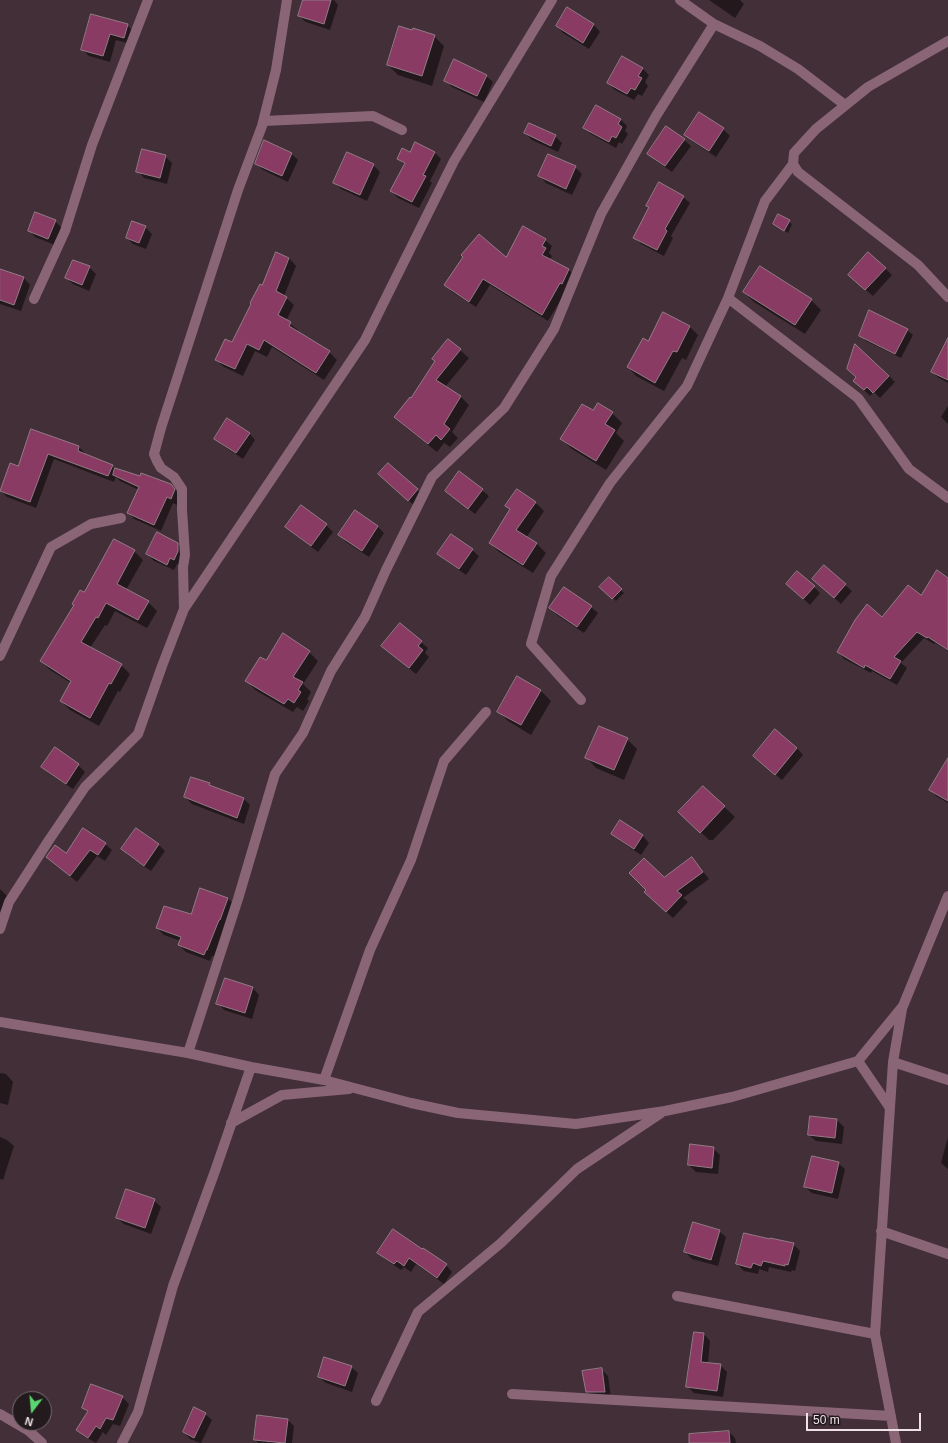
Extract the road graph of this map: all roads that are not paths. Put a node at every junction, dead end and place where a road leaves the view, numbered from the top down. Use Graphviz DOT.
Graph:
graph roads {
  1 [pos="148,0"];
  2 [pos="287,0"];
  3 [pos="552,0"];
  4 [pos="680,0"];
  5 [pos="714,24"];
  6 [pos="948,41"];
  7 [pos="845,105"];
  8 [pos="264,121"];
  9 [pos="402,130"];
  10 [pos="793,164"];
  11 [pos="948,297"];
  12 [pos="728,298"];
  13 [pos="34,299"];
  14 [pos="948,498"];
  15 [pos="121,518"];
  16 [pos="184,609"];
  17 [pos="0,656"];
  18 [pos="581,700"];
  19 [pos="486,712"];
  20 [pos="948,896"];
  21 [pos="0,929"];
  22 [pos="903,1006"];
  23 [pos="0,1022"];
  24 [pos="188,1053"];
  25 [pos="858,1061"];
  26 [pos="893,1062"];
  27 [pos="251,1067"];
  28 [pos="324,1080"];
  29 [pos="948,1080"];
  30 [pos="355,1088"];
  31 [pos="890,1108"];
  32 [pos="665,1111"];
  33 [pos="231,1123"];
  34 [pos="880,1231"];
  35 [pos="948,1254"];
  36 [pos="677,1296"];
  37 [pos="874,1334"];
  38 [pos="512,1394"];
  39 [pos="376,1401"];
  40 [pos="0,1414"];
  41 [pos="891,1416"];
  42 [pos="42,1443"];
  43 [pos="122,1443"];
  44 [pos="896,1443"];
  1 -- 13 [label="street"];
  2 -- 8 [label="street"];
  3 -- 16 [label="street"];
  4 -- 5 [label="street"];
  5 -- 7 [label="street"];
  5 -- 24 [label="street"];
  6 -- 7 [label="street"];
  7 -- 10 [label="street"];
  8 -- 9 [label="street"];
  8 -- 16 [label="street"];
  10 -- 11 [label="street"];
  10 -- 12 [label="street"];
  12 -- 14 [label="street"];
  12 -- 18 [label="street"];
  15 -- 17 [label="street"];
  16 -- 21 [label="street"];
  19 -- 28 [label="street"];
  20 -- 22 [label="street"];
  22 -- 25 [label="street"];
  22 -- 26 [label="street"];
  23 -- 24 [label="street"];
  24 -- 27 [label="street"];
  25 -- 31 [label="street"];
  25 -- 32 [label="street"];
  26 -- 29 [label="street"];
  26 -- 31 [label="street"];
  27 -- 28 [label="street"];
  27 -- 33 [label="street"];
  28 -- 30 [label="street"];
  30 -- 32 [label="street"];
  30 -- 33 [label="street"];
  31 -- 34 [label="street"];
  32 -- 39 [label="street"];
  33 -- 43 [label="street"];
  34 -- 35 [label="street"];
  34 -- 37 [label="street"];
  36 -- 37 [label="street"];
  37 -- 41 [label="street"];
  38 -- 41 [label="street"];
  40 -- 42 [label="street"];
  41 -- 44 [label="street"];
}
